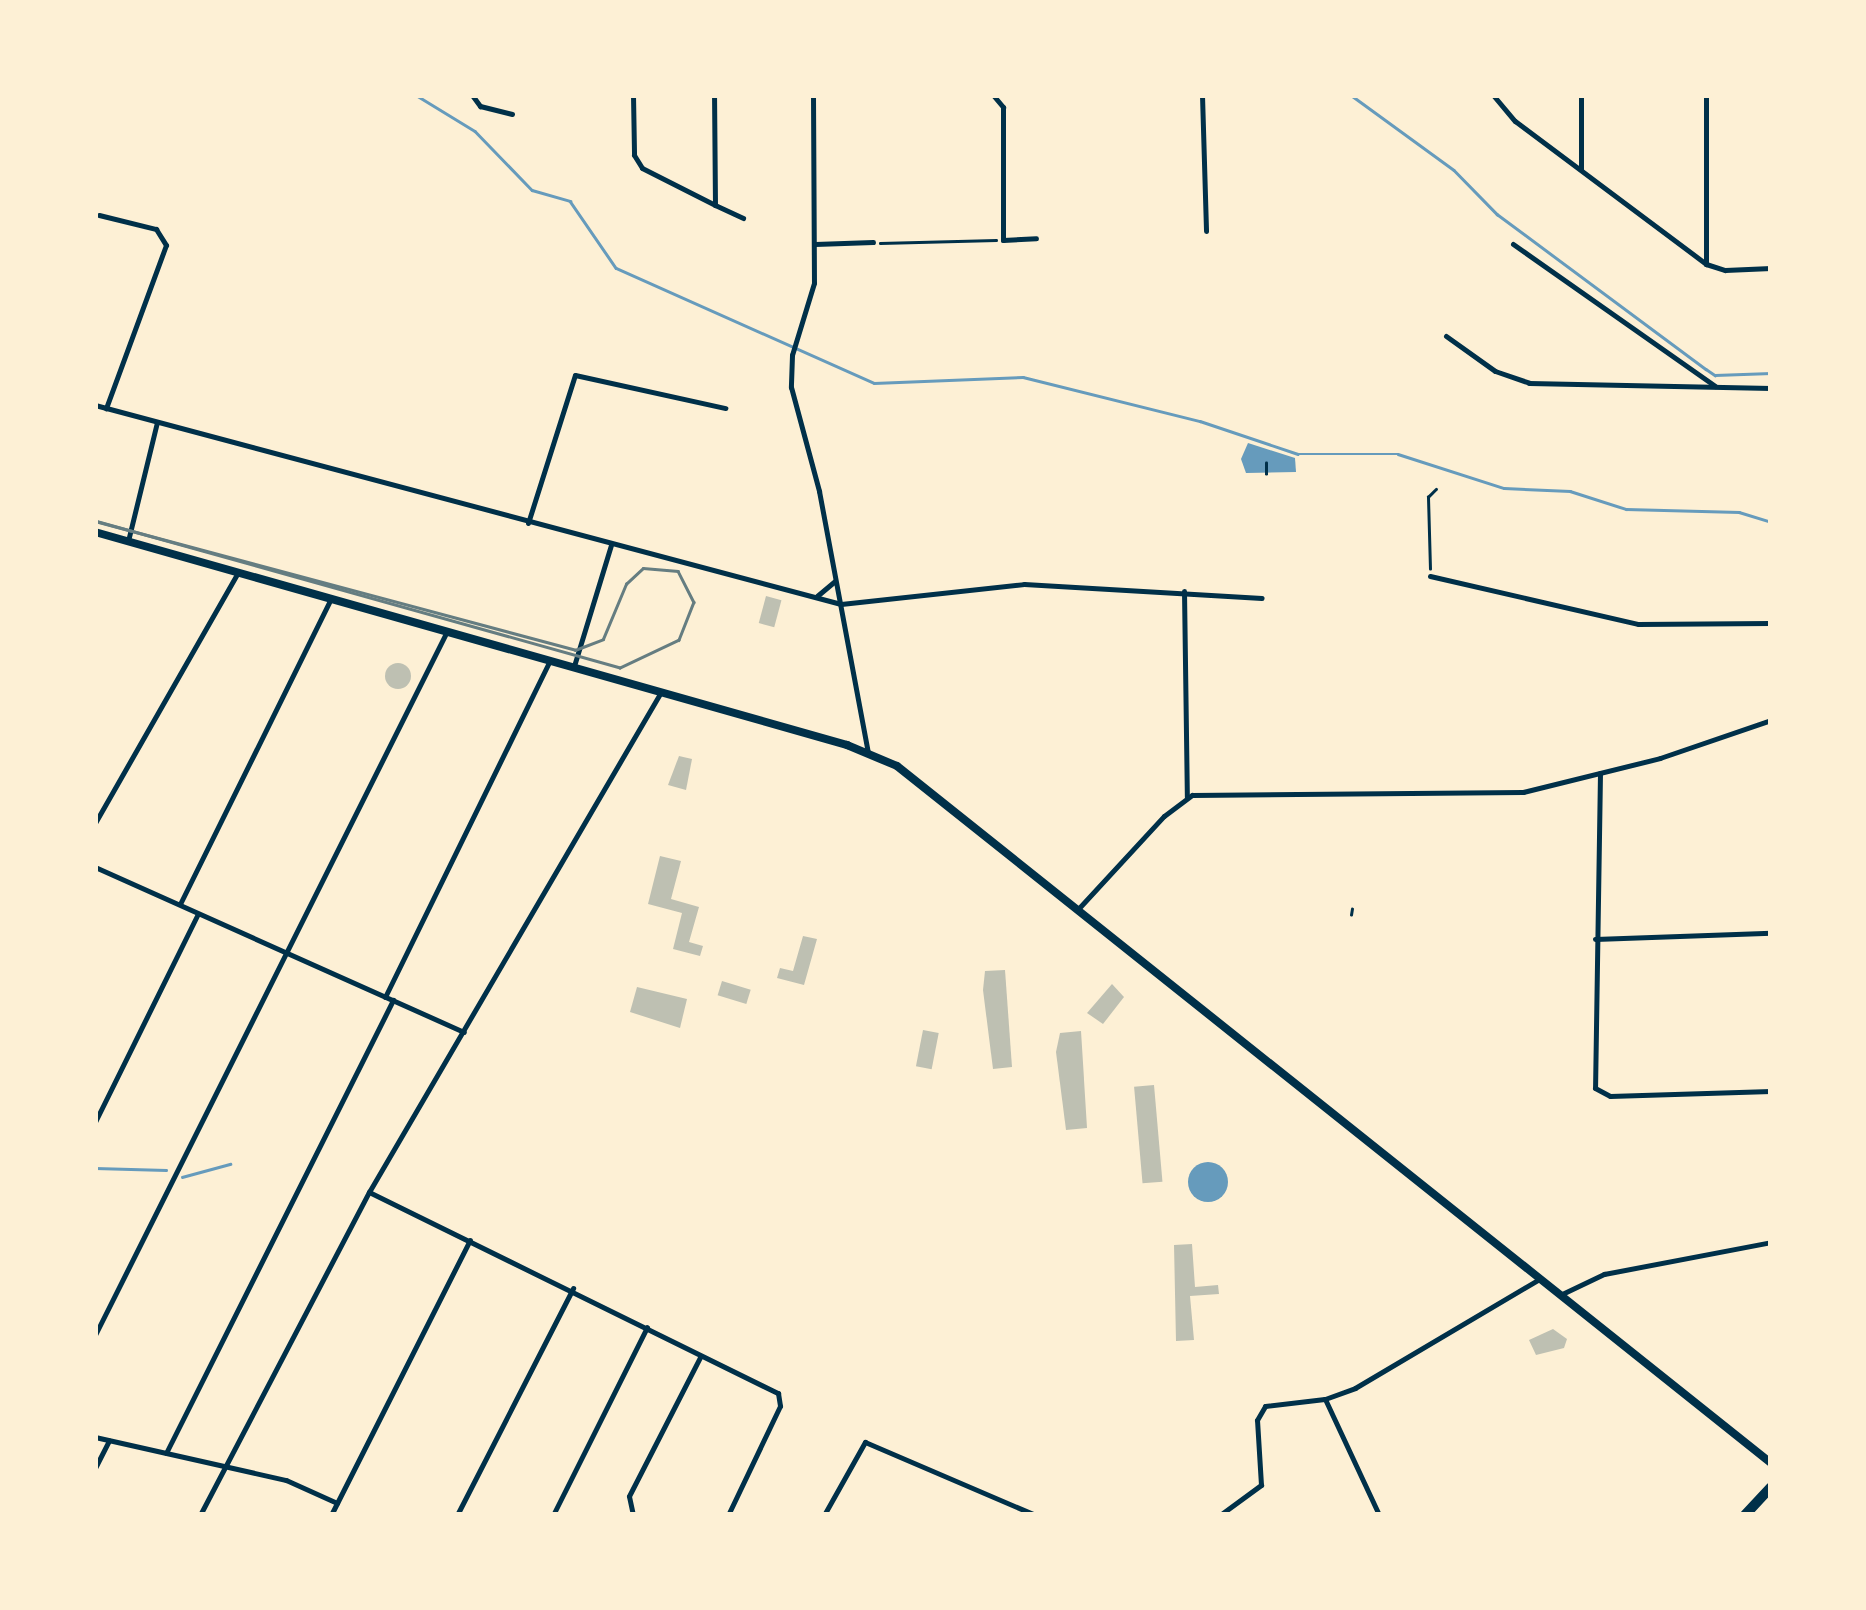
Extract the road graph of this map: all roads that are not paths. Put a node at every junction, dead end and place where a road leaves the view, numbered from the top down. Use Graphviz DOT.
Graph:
graph roads {
  1 [pos="472,95"];
  2 [pos="633,95"];
  3 [pos="714,95"];
  4 [pos="812,95"];
  5 [pos="993,95"];
  6 [pos="1202,95"];
  7 [pos="1493,95"];
  8 [pos="1510,95"];
  9 [pos="1581,95"];
  10 [pos="1706,95"];
  11 [pos="1510,109"];
  12 [pos="512,114"];
  13 [pos="1581,169"];
  14 [pos="714,205"];
  15 [pos="99,215"];
  16 [pos="742,218"];
  17 [pos="1206,231"];
  18 [pos="1036,238"];
  19 [pos="873,242"];
  20 [pos="815,244"];
  21 [pos="1513,244"];
  22 [pos="1706,264"];
  23 [pos="1771,268"];
  24 [pos="1446,336"];
  25 [pos="1718,388"];
  26 [pos="1771,388"];
  27 [pos="95,404"];
  28 [pos="106,408"];
  29 [pos="725,408"];
  30 [pos="157,422"];
  31 [pos="528,523"];
  32 [pos="95,532"];
  33 [pos="128,541"];
  34 [pos="611,545"];
  35 [pos="238,572"];
  36 [pos="1430,576"];
  37 [pos="836,578"];
  38 [pos="1184,591"];
  39 [pos="1771,592"];
  40 [pos="817,596"];
  41 [pos="331,598"];
  42 [pos="1262,598"];
  43 [pos="841,604"];
  44 [pos="1770,626"];
  45 [pos="447,631"];
  46 [pos="550,660"];
  47 [pos="574,667"];
  48 [pos="662,692"];
  49 [pos="1771,720"];
  50 [pos="868,752"];
  51 [pos="1600,773"];
  52 [pos="1187,797"];
  53 [pos="95,823"];
  54 [pos="95,867"];
  55 [pos="180,904"];
  56 [pos="1079,908"];
  57 [pos="199,912"];
  58 [pos="1771,933"];
  59 [pos="1595,939"];
  60 [pos="289,951"];
  61 [pos="389,999"];
  62 [pos="464,1032"];
  63 [pos="1771,1091"];
  64 [pos="95,1122"];
  65 [pos="369,1192"];
  66 [pos="470,1240"];
  67 [pos="1771,1242"];
  68 [pos="1542,1278"];
  69 [pos="573,1288"];
  70 [pos="1562,1294"];
  71 [pos="647,1327"];
  72 [pos="95,1335"];
  73 [pos="700,1357"];
  74 [pos="1325,1399"];
  75 [pos="95,1437"];
  76 [pos="110,1440"];
  77 [pos="166,1453"];
  78 [pos="1771,1462"];
  79 [pos="225,1466"];
  80 [pos="95,1468"];
  81 [pos="1771,1487"];
  82 [pos="337,1503"];
  83 [pos="200,1515"];
  84 [pos="331,1515"];
  85 [pos="457,1515"];
  86 [pos="553,1515"];
  87 [pos="632,1515"];
  88 [pos="728,1515"];
  89 [pos="824,1515"];
  90 [pos="1035,1515"];
  91 [pos="1220,1515"];
  92 [pos="1379,1515"];
  93 [pos="1745,1515"];
  1 -- 12 [label="street"];
  2 -- 14 [label="street"];
  3 -- 14 [label="street"];
  4 -- 20 [label="street"];
  5 -- 18 [label="street"];
  6 -- 17 [label="street"];
  7 -- 11 [label="street"];
  8 -- 11 [label="street"];
  9 -- 13 [label="street"];
  10 -- 22 [label="street"];
  11 -- 13 [label="street"];
  13 -- 22 [label="street"];
  14 -- 16 [label="street"];
  15 -- 28 [label="street"];
  19 -- 20 [label="street"];
  20 -- 37 [label="street"];
  21 -- 25 [label="street"];
  22 -- 23 [label="street"];
  24 -- 25 [label="street"];
  25 -- 26 [label="street"];
  27 -- 28 [label="street"];
  28 -- 30 [label="street"];
  29 -- 31 [label="street"];
  30 -- 31 [label="street"];
  30 -- 33 [label="street"];
  31 -- 34 [label="street"];
  32 -- 33 [label="main road"];
  33 -- 35 [label="main road"];
  34 -- 40 [label="street"];
  34 -- 47 [label="street"];
  35 -- 41 [label="main road"];
  35 -- 53 [label="street"];
  36 -- 44 [label="street"];
  37 -- 40 [label="street"];
  37 -- 43 [label="street"];
  38 -- 42 [label="street"];
  38 -- 43 [label="street"];
  38 -- 52 [label="street"];
  39 -- 44 [label="street"];
  40 -- 43 [label="street"];
  41 -- 45 [label="main road"];
  41 -- 55 [label="street"];
  43 -- 50 [label="street"];
  45 -- 46 [label="main road"];
  45 -- 60 [label="street"];
  46 -- 47 [label="main road"];
  46 -- 61 [label="street"];
  47 -- 48 [label="main road"];
  48 -- 50 [label="main road"];
  48 -- 62 [label="street"];
  49 -- 51 [label="street"];
  50 -- 56 [label="main road"];
  51 -- 52 [label="street"];
  51 -- 59 [label="street"];
  52 -- 56 [label="street"];
  54 -- 55 [label="street"];
  55 -- 57 [label="street"];
  56 -- 68 [label="main road"];
  57 -- 60 [label="street"];
  57 -- 64 [label="street"];
  58 -- 59 [label="street"];
  59 -- 63 [label="street"];
  60 -- 61 [label="street"];
  60 -- 72 [label="street"];
  61 -- 62 [label="street"];
  61 -- 77 [label="street"];
  62 -- 65 [label="street"];
  65 -- 66 [label="street"];
  65 -- 79 [label="street"];
  66 -- 69 [label="street"];
  66 -- 82 [label="street"];
  67 -- 70 [label="street"];
  68 -- 70 [label="main road"];
  68 -- 74 [label="street"];
  69 -- 71 [label="street"];
  69 -- 85 [label="street"];
  70 -- 78 [label="main road"];
  71 -- 73 [label="street"];
  71 -- 86 [label="street"];
  73 -- 87 [label="street"];
  73 -- 88 [label="street"];
  74 -- 91 [label="street"];
  74 -- 92 [label="street"];
  75 -- 76 [label="street"];
  76 -- 77 [label="street"];
  76 -- 80 [label="street"];
  77 -- 79 [label="street"];
  79 -- 82 [label="street"];
  79 -- 83 [label="street"];
  81 -- 93 [label="highway"];
  82 -- 84 [label="street"];
  89 -- 90 [label="street"];
}
